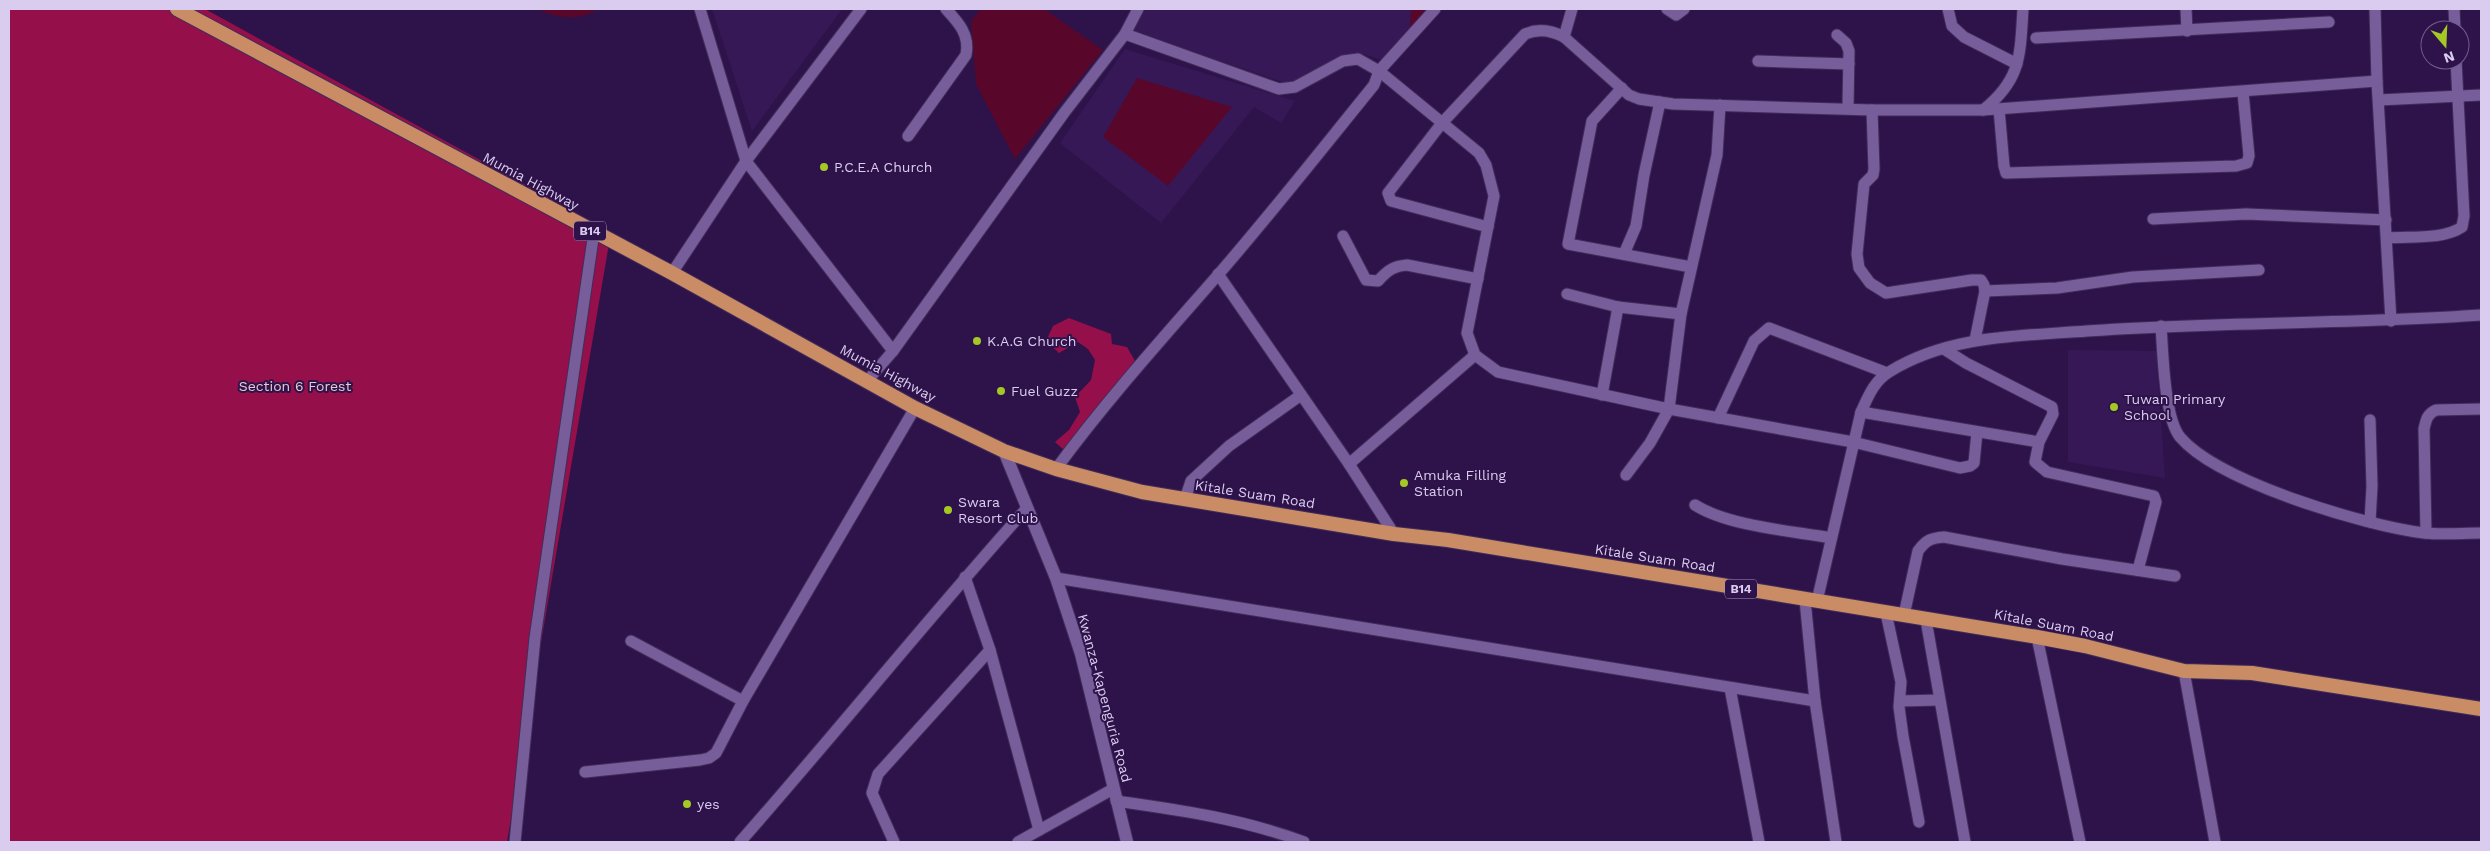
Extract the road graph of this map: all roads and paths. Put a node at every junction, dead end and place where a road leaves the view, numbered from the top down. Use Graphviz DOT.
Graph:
graph roads {
  1 [pos="177,9"];
  2 [pos="700,9"];
  3 [pos="861,9"];
  4 [pos="946,9"];
  5 [pos="1138,9"];
  6 [pos="1435,9"];
  7 [pos="1572,9"];
  8 [pos="1667,9"];
  9 [pos="1684,9"];
  10 [pos="1948,9"];
  11 [pos="2023,9"];
  12 [pos="2186,9"];
  13 [pos="2375,9"];
  14 [pos="2329,22"];
  15 [pos="2187,31"];
  16 [pos="1125,34"];
  17 [pos="1838,34"];
  18 [pos="1564,37"];
  19 [pos="2036,38"];
  20 [pos="1758,61"];
  21 [pos="1849,64"];
  22 [pos="2017,64"];
  23 [pos="2457,70"];
  24 [pos="1379,71"];
  25 [pos="2377,81"];
  26 [pos="1622,88"];
  27 [pos="2243,92"];
  28 [pos="2481,95"];
  29 [pos="2458,96"];
  30 [pos="2379,100"];
  31 [pos="1660,102"];
  32 [pos="1720,105"];
  33 [pos="1848,108"];
  34 [pos="2000,109"];
  35 [pos="1872,110"];
  36 [pos="1984,110"];
  37 [pos="1442,123"];
  38 [pos="908,136"];
  39 [pos="746,161"];
  40 [pos="2152,219"];
  41 [pos="2386,220"];
  42 [pos="1488,227"];
  43 [pos="594,232"];
  44 [pos="1343,236"];
  45 [pos="2387,238"];
  46 [pos="1624,254"];
  47 [pos="1691,267"];
  48 [pos="2259,270"];
  49 [pos="672,273"];
  50 [pos="1218,274"];
  51 [pos="1478,280"];
  52 [pos="1985,291"];
  53 [pos="1568,294"];
  54 [pos="1618,307"];
  55 [pos="1681,314"];
  56 [pos="2481,314"];
  57 [pos="2391,321"];
  58 [pos="2161,326"];
  59 [pos="1975,340"];
  60 [pos="1944,349"];
  61 [pos="893,351"];
  62 [pos="1475,355"];
  63 [pos="1887,373"];
  64 [pos="868,380"];
  65 [pos="1301,395"];
  66 [pos="1602,395"];
  67 [pos="916,408"];
  68 [pos="1669,409"];
  69 [pos="2481,409"];
  70 [pos="1861,412"];
  71 [pos="1718,418"];
  72 [pos="2370,420"];
  73 [pos="1977,432"];
  74 [pos="1853,442"];
  75 [pos="2039,442"];
  76 [pos="1004,451"];
  77 [pos="1349,464"];
  78 [pos="1056,469"];
  79 [pos="1626,475"];
  80 [pos="1185,500"];
  81 [pos="1695,505"];
  82 [pos="1027,508"];
  83 [pos="2370,522"];
  84 [pos="2481,532"];
  85 [pos="2426,533"];
  86 [pos="1394,534"];
  87 [pos="1831,538"];
  88 [pos="2138,570"];
  89 [pos="2175,576"];
  90 [pos="965,577"];
  91 [pos="1056,578"];
  92 [pos="1811,601"];
  93 [pos="1886,613"];
  94 [pos="1904,616"];
  95 [pos="1926,620"];
  96 [pos="2037,636"];
  97 [pos="631,641"];
  98 [pos="990,650"];
  99 [pos="2184,671"];
  100 [pos="1730,688"];
  101 [pos="1940,700"];
  102 [pos="743,701"];
  103 [pos="1815,701"];
  104 [pos="1900,701"];
  105 [pos="2481,710"];
  106 [pos="584,772"];
  107 [pos="1114,795"];
  108 [pos="1919,822"];
  109 [pos="1039,830"];
  110 [pos="515,842"];
  111 [pos="740,842"];
  112 [pos="894,842"];
  113 [pos="1018,842"];
  114 [pos="1127,842"];
  115 [pos="1304,842"];
  116 [pos="1759,842"];
  117 [pos="1836,842"];
  118 [pos="1965,842"];
  119 [pos="2080,842"];
  120 [pos="2215,842"];
  1 -- 43 [label="highway, Mumia Highway / B14"];
  2 -- 39 [label="street"];
  3 -- 39 [label="street"];
  4 -- 38 [label="street"];
  5 -- 16 [label="street"];
  6 -- 24 [label="street"];
  7 -- 18 [label="street"];
  8 -- 9 [label="street"];
  10 -- 22 [label="street"];
  11 -- 22 [label="street"];
  12 -- 15 [label="street"];
  13 -- 25 [label="street"];
  14 -- 15 [label="street"];
  15 -- 19 [label="street"];
  16 -- 24 [label="street"];
  16 -- 61 [label="street"];
  17 -- 21 [label="street"];
  18 -- 26 [label="street"];
  18 -- 37 [label="street"];
  20 -- 21 [label="street"];
  21 -- 33 [label="street"];
  22 -- 36 [label="street"];
  23 -- 29 [label="street"];
  24 -- 37 [label="street"];
  24 -- 50 [label="street"];
  25 -- 27 [label="street"];
  25 -- 30 [label="street"];
  26 -- 31 [label="street"];
  26 -- 46 [label="street"];
  27 -- 34 [label="street"];
  27 -- 34 [label="street"];
  28 -- 29 [label="street"];
  29 -- 30 [label="street"];
  29 -- 45 [label="street"];
  30 -- 41 [label="street"];
  31 -- 32 [label="street"];
  31 -- 46 [label="street"];
  32 -- 33 [label="street"];
  32 -- 47 [label="street"];
  33 -- 35 [label="street"];
  34 -- 36 [label="street"];
  35 -- 36 [label="street"];
  35 -- 52 [label="street"];
  37 -- 42 [label="street"];
  37 -- 42 [label="street"];
  39 -- 49 [label="street"];
  39 -- 61 [label="street"];
  40 -- 41 [label="street"];
  41 -- 45 [label="street"];
  42 -- 51 [label="street"];
  43 -- 49 [label="highway, Mumia Highway / B14"];
  43 -- 110 [label="street"];
  44 -- 51 [label="street"];
  45 -- 57 [label="street"];
  46 -- 47 [label="street"];
  47 -- 55 [label="street"];
  48 -- 52 [label="street"];
  49 -- 64 [label="highway, Mumia Highway / B14"];
  50 -- 65 [label="street"];
  50 -- 78 [label="street"];
  51 -- 62 [label="street"];
  52 -- 59 [label="street"];
  53 -- 54 [label="street"];
  54 -- 55 [label="street"];
  54 -- 66 [label="street"];
  55 -- 68 [label="street"];
  56 -- 57 [label="street"];
  57 -- 58 [label="street"];
  58 -- 59 [label="street"];
  58 -- 83 [label="street"];
  59 -- 60 [label="street"];
  60 -- 63 [label="street"];
  60 -- 75 [label="street"];
  61 -- 64 [label="street"];
  62 -- 66 [label="street"];
  62 -- 77 [label="street"];
  63 -- 70 [label="street"];
  63 -- 71 [label="street"];
  64 -- 67 [label="highway, Mumia Highway / B14"];
  65 -- 77 [label="street"];
  65 -- 80 [label="street"];
  66 -- 68 [label="street"];
  67 -- 76 [label="highway, Mumia Highway / B14"];
  67 -- 102 [label="street"];
  68 -- 71 [label="street"];
  68 -- 79 [label="street"];
  69 -- 85 [label="street"];
  70 -- 73 [label="street"];
  70 -- 74 [label="street"];
  71 -- 74 [label="street"];
  72 -- 83 [label="street"];
  73 -- 74 [label="street"];
  73 -- 75 [label="street"];
  74 -- 87 [label="street"];
  75 -- 88 [label="street"];
  76 -- 78 [label="highway, Kitale Suam Road / B14"];
  76 -- 82 [label="street, Kwanza-Kapenguria Road"];
  77 -- 86 [label="street"];
  78 -- 80 [label="highway, Kitale Suam Road / B14"];
  80 -- 86 [label="highway, Kitale Suam Road / B14"];
  81 -- 87 [label="street"];
  82 -- 90 [label="street"];
  82 -- 91 [label="street, Kwanza-Kapenguria Road"];
  83 -- 85 [label="street"];
  84 -- 85 [label="street"];
  86 -- 92 [label="highway, Kitale Suam Road / B14"];
  87 -- 92 [label="street"];
  88 -- 89 [label="street"];
  88 -- 94 [label="street"];
  90 -- 98 [label="street"];
  90 -- 111 [label="street"];
  91 -- 100 [label="street"];
  91 -- 107 [label="street, Kwanza-Kapenguria Road"];
  92 -- 93 [label="highway, Kitale Suam Road / B14"];
  92 -- 103 [label="street"];
  93 -- 94 [label="highway, Kitale Suam Road / B14"];
  93 -- 104 [label="street"];
  94 -- 95 [label="highway, Kitale Suam Road / B14"];
  95 -- 96 [label="highway, Kitale Suam Road / B14"];
  95 -- 101 [label="street"];
  96 -- 99 [label="highway, Kitale Suam Road / B14"];
  96 -- 119 [label="street"];
  97 -- 102 [label="street"];
  98 -- 109 [label="street"];
  98 -- 112 [label="street"];
  99 -- 105 [label="highway, Kitale Suam Road / B14"];
  99 -- 120 [label="street"];
  100 -- 103 [label="street"];
  100 -- 116 [label="street"];
  101 -- 104 [label="street"];
  101 -- 118 [label="street"];
  102 -- 106 [label="street"];
  103 -- 117 [label="street"];
  104 -- 108 [label="street"];
  107 -- 109 [label="street"];
  107 -- 114 [label="street, Kwanza-Kapenguria Road"];
  107 -- 115 [label="street"];
  109 -- 113 [label="street"];
}
